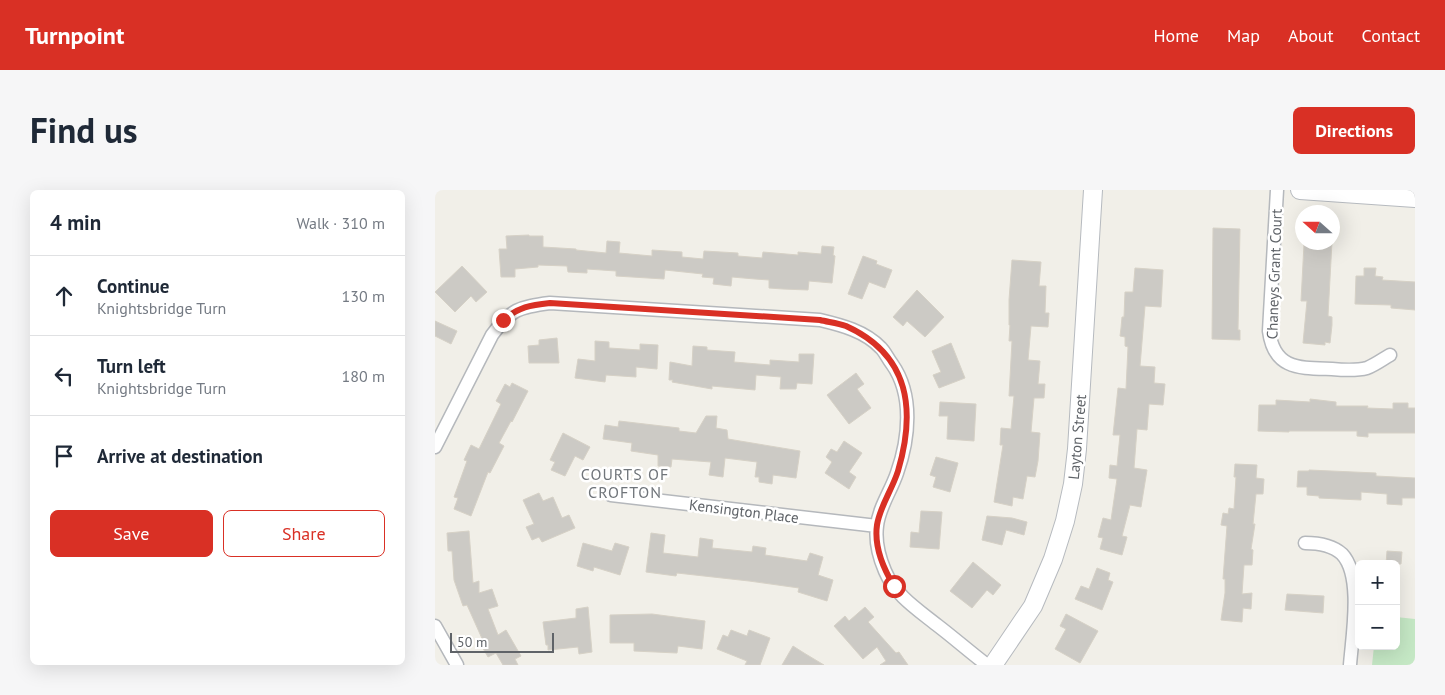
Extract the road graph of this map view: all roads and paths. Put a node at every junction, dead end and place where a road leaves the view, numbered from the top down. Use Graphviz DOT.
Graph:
graph roads {
  1 [pos="1093,190"];
  2 [pos="1277,190"];
  3 [pos="1300,190"];
  4 [pos="1415,198"];
  5 [pos="1390,354"];
  6 [pos="435,447"];
  7 [pos="611,495"];
  8 [pos="877,526"];
  9 [pos="1305,542"];
  10 [pos="435,626"];
  11 [pos="457,665"];
  12 [pos="987,665"];
  13 [pos="993,665"];
  14 [pos="1350,665"];
  1 -- 13 [label="street, Layton Street"];
  2 -- 5 [label="street, Chaneys Grant Court"];
  3 -- 4 [label="street"];
  6 -- 8 [label="street"];
  7 -- 8 [label="street, Kensington Place"];
  8 -- 12 [label="street"];
  9 -- 14 [label="street"];
  10 -- 11 [label="street"];
}
